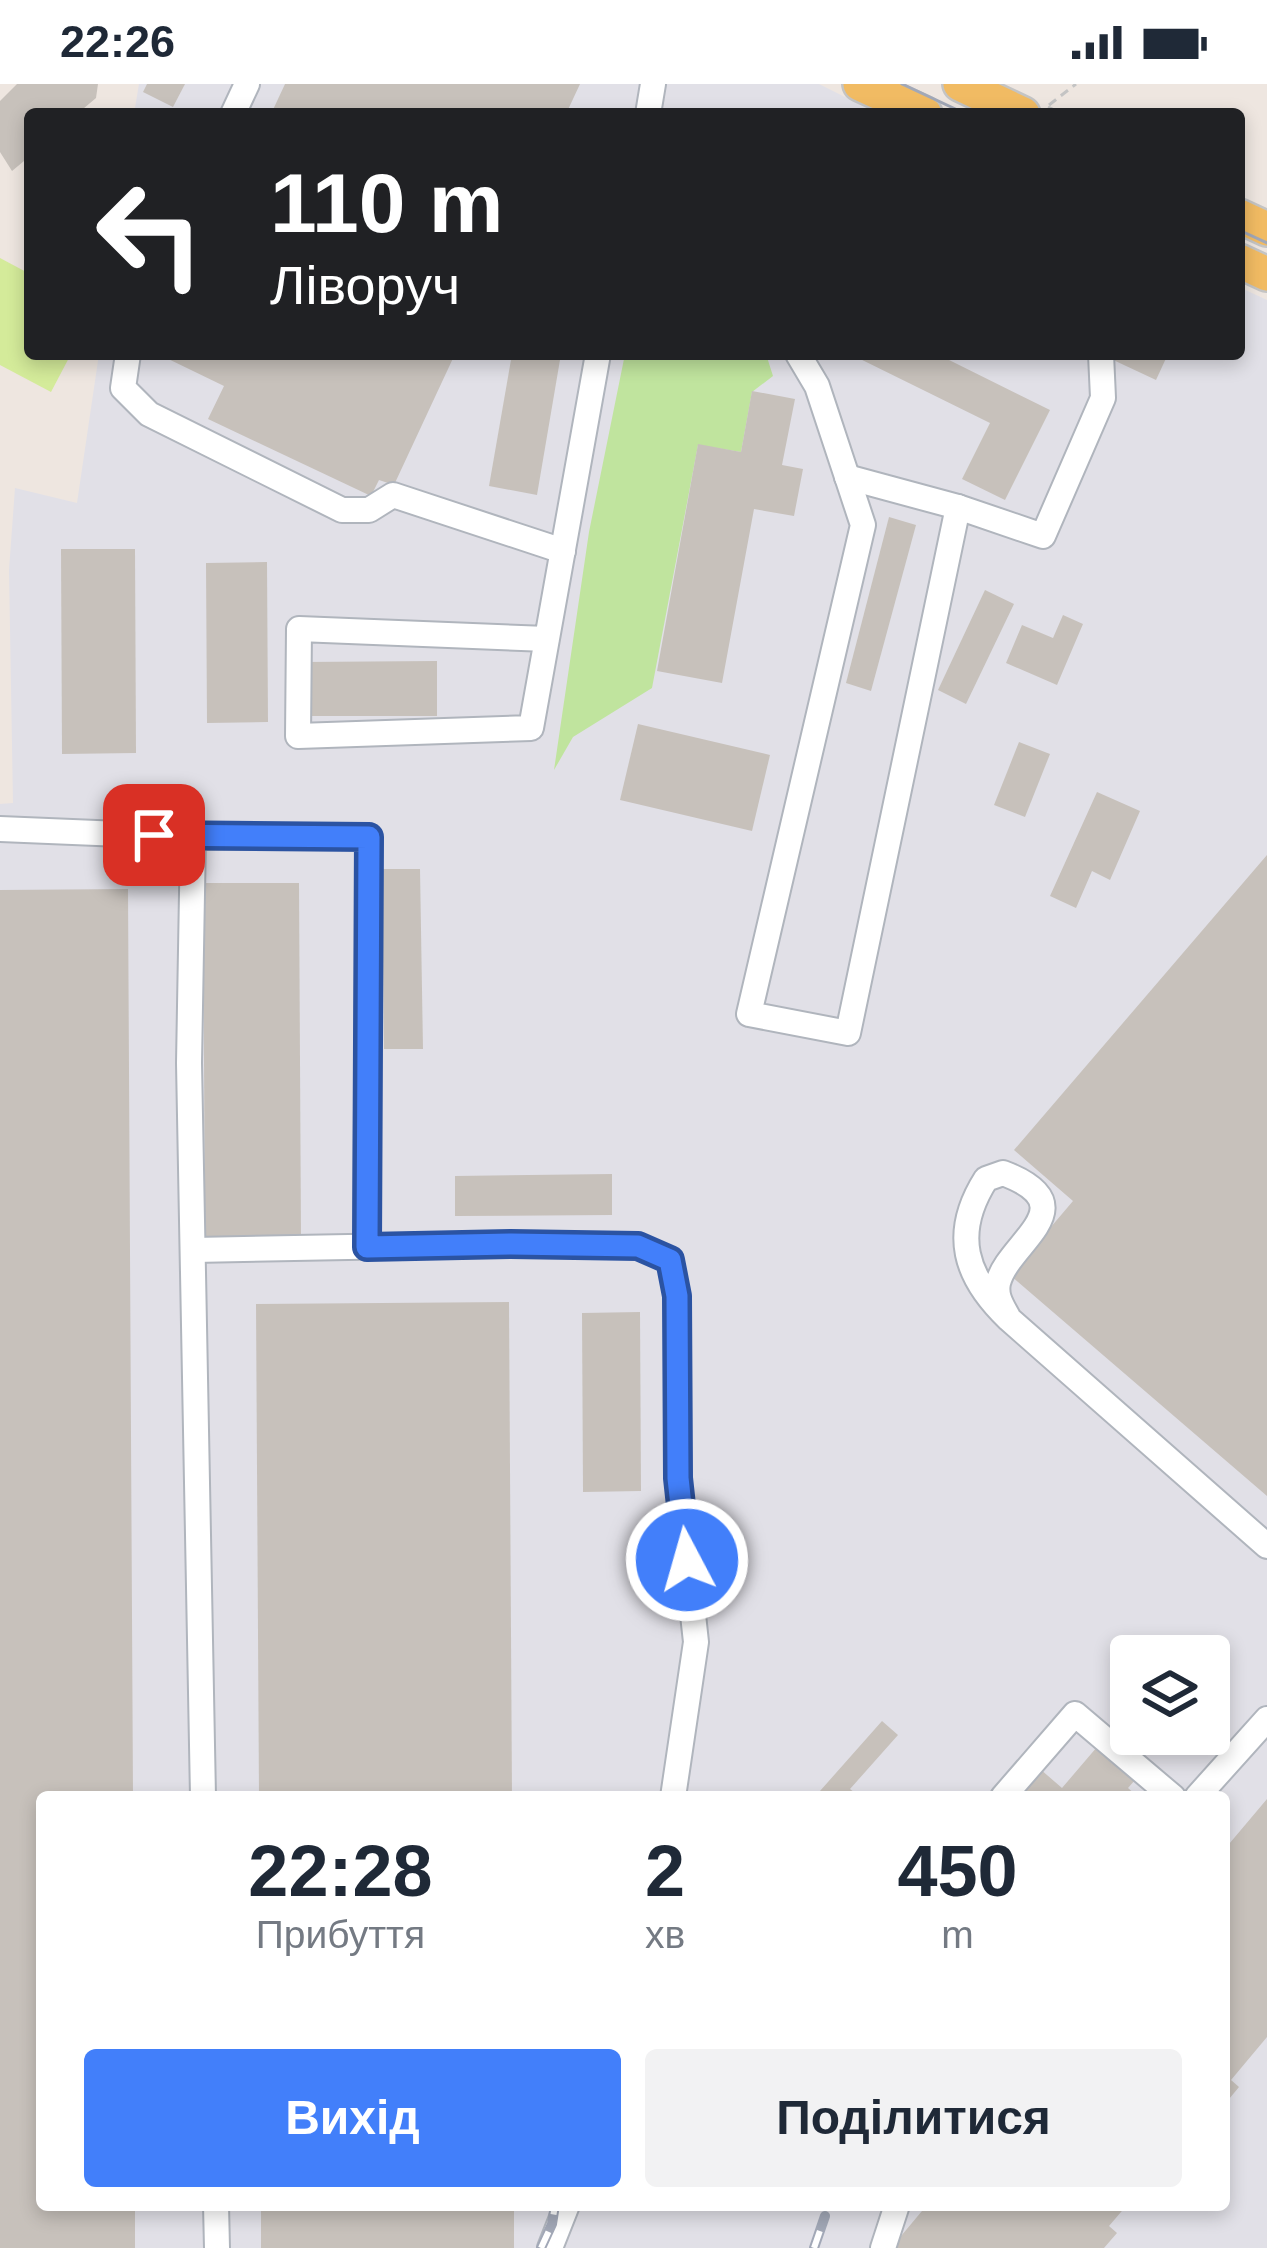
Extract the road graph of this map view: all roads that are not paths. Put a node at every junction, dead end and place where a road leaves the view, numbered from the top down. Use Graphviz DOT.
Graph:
graph roads {
  1 [pos="860,84"];
  2 [pos="959,84"];
  3 [pos="912,108"];
  4 [pos="1029,108"];
  5 [pos="127,360"];
  6 [pos="597,360"];
  7 [pos="802,360"];
  8 [pos="1101,360"];
  9 [pos="847,477"];
  10 [pos="958,507"];
  11 [pos="563,551"];
  12 [pos="547,639"];
  13 [pos="0,829"];
  14 [pos="193,837"];
  15 [pos="367,1247"];
  16 [pos="194,1250"];
  17 [pos="1009,1318"];
  18 [pos="1267,1546"];
  19 [pos="1267,1719"];
  20 [pos="203,1791"];
  21 [pos="674,1791"];
  22 [pos="1009,1791"];
  23 [pos="1166,1791"];
  24 [pos="1202,1791"];
  25 [pos="216,2211"];
  26 [pos="565,2211"];
  27 [pos="895,2211"];
  28 [pos="218,2248"];
  29 [pos="550,2248"];
  30 [pos="883,2248"];
  1 -- 3 [label="main road"];
  2 -- 4 [label="main road"];
  5 -- 11 [label="lane"];
  6 -- 11 [label="lane"];
  7 -- 9 [label="lane"];
  8 -- 10 [label="lane"];
  9 -- 10 [label="lane"];
  9 -- 10 [label="lane"];
  11 -- 12 [label="lane"];
  12 -- 12 [label="lane"];
  13 -- 14 [label="lane"];
  14 -- 15 [label="lane"];
  14 -- 16 [label="lane"];
  15 -- 16 [label="lane"];
  15 -- 21 [label="lane"];
  16 -- 20 [label="lane"];
  17 -- 17 [label="lane"];
  17 -- 18 [label="lane"];
  19 -- 24 [label="lane"];
  22 -- 23 [label="lane"];
  25 -- 28 [label="lane"];
  26 -- 29 [label="lane"];
  27 -- 30 [label="lane"];
}
